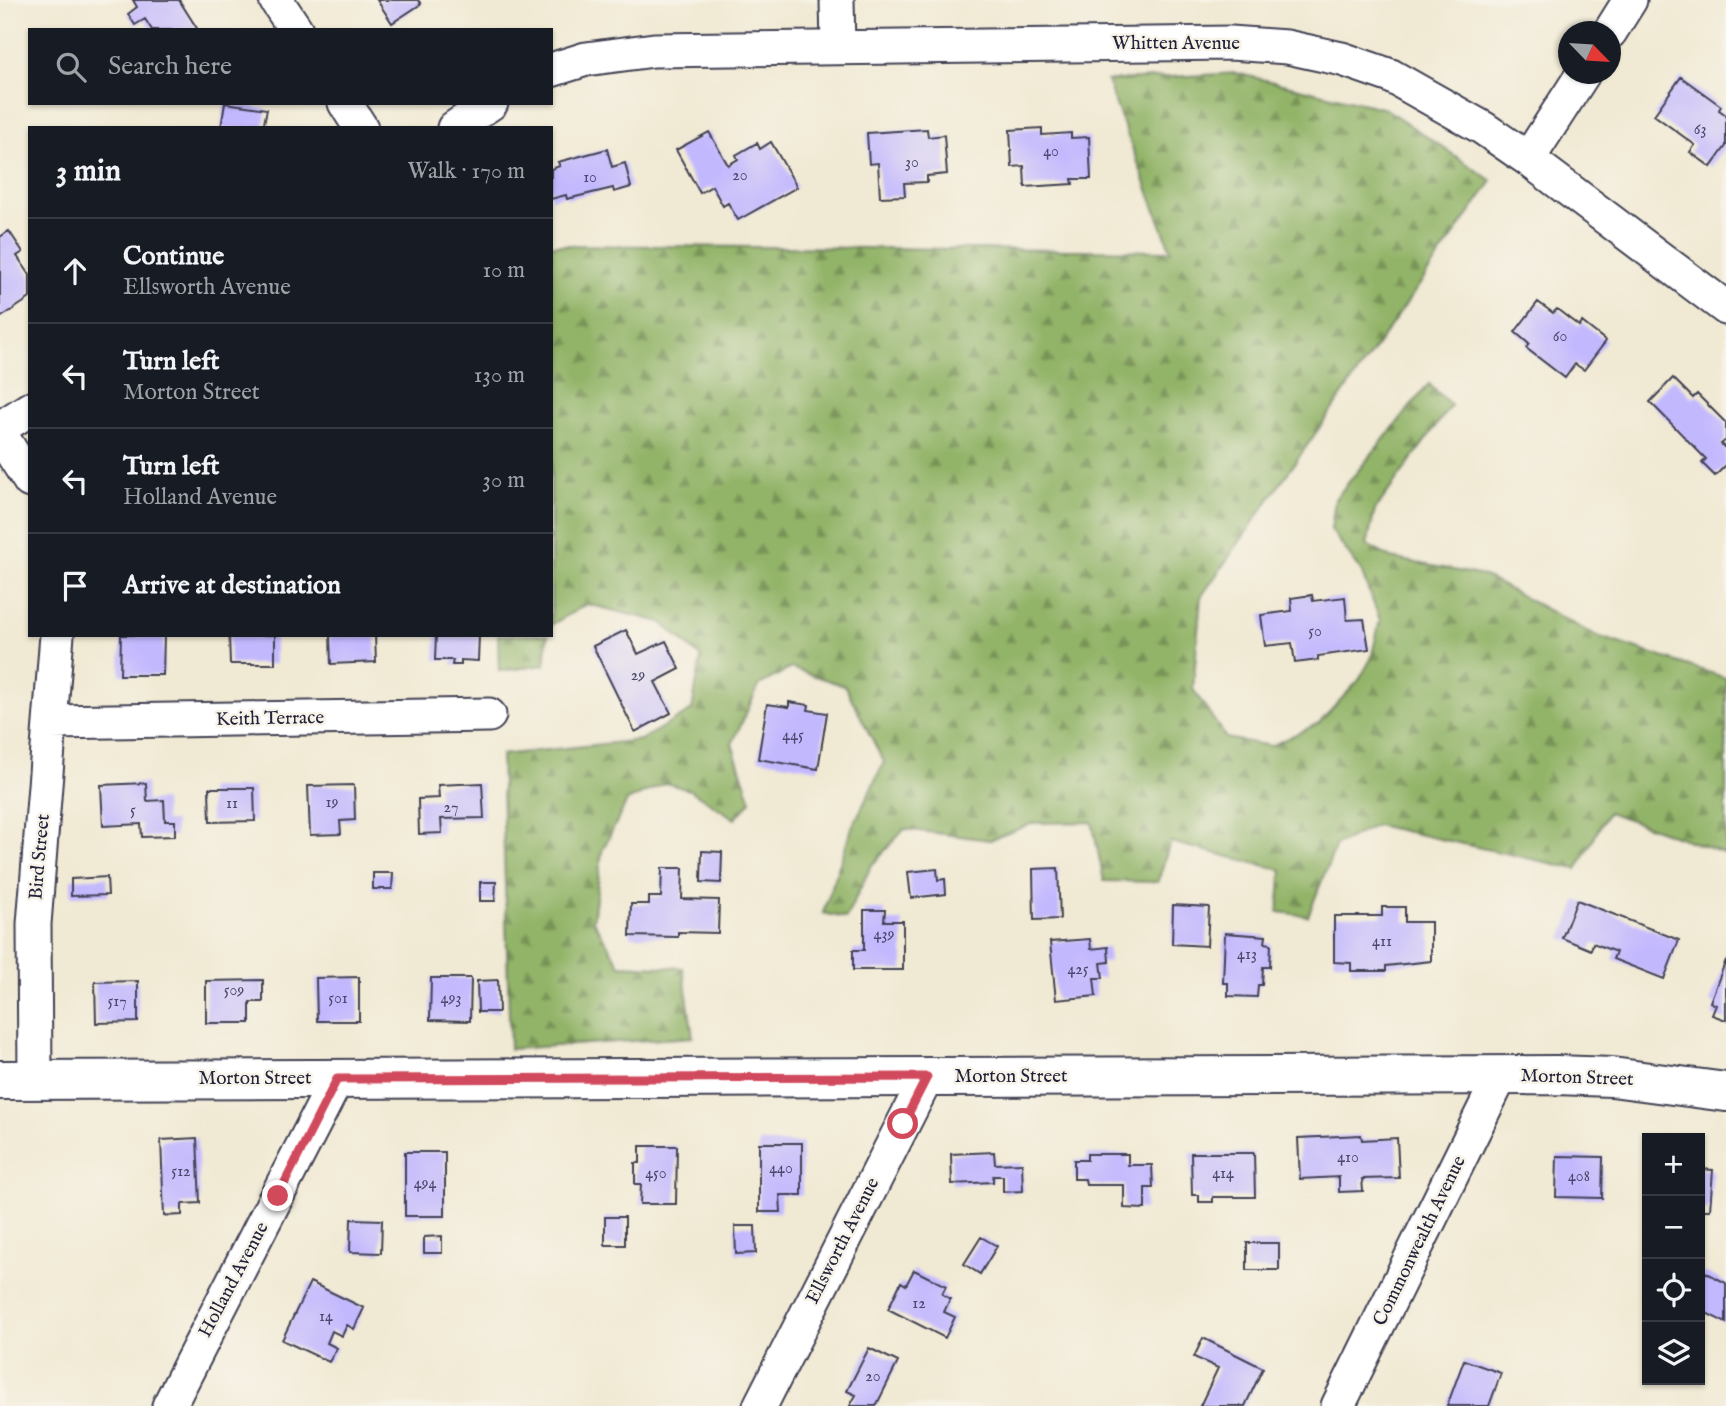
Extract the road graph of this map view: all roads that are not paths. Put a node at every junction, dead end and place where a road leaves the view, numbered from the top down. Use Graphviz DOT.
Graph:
graph roads {
  1 [pos="276,0"];
  2 [pos="837,0"];
  3 [pos="1630,0"];
  4 [pos="1618,21"];
  5 [pos="295,28"];
  6 [pos="838,47"];
  7 [pos="553,69"];
  8 [pos="1577,84"];
  9 [pos="346,105"];
  10 [pos="488,105"];
  11 [pos="360,126"];
  12 [pos="457,126"];
  13 [pos="1528,159"];
  14 [pos="1726,308"];
  15 [pos="28,410"];
  16 [pos="0,431"];
  17 [pos="28,478"];
  18 [pos="57,637"];
  19 [pos="489,715"];
  20 [pos="51,722"];
  21 [pos="1501,1075"];
  22 [pos="927,1077"];
  23 [pos="337,1079"];
  24 [pos="17,1080"];
  25 [pos="1726,1092"];
  26 [pos="169,1406"];
  27 [pos="760,1406"];
  28 [pos="1338,1406"];
  1 -- 5 [label="street"];
  2 -- 6 [label="street"];
  3 -- 4 [label="street"];
  6 -- 7 [label="street, Whitten Avenue"];
  6 -- 13 [label="street, Whitten Avenue"];
  8 -- 13 [label="street"];
  9 -- 11 [label="street"];
  10 -- 12 [label="street"];
  13 -- 14 [label="street, Whitten Avenue"];
  15 -- 16 [label="street"];
  16 -- 17 [label="street"];
  18 -- 20 [label="street, Bird Street"];
  19 -- 20 [label="street, Keith Terrace"];
  20 -- 24 [label="street, Bird Street"];
  21 -- 22 [label="street, Morton Street"];
  21 -- 25 [label="street, Morton Street"];
  21 -- 28 [label="street, Commonwealth Avenue"];
  22 -- 23 [label="street, Morton Street"];
  22 -- 27 [label="street, Ellsworth Avenue"];
  23 -- 24 [label="street, Morton Street"];
  23 -- 26 [label="street, Holland Avenue"];
}
